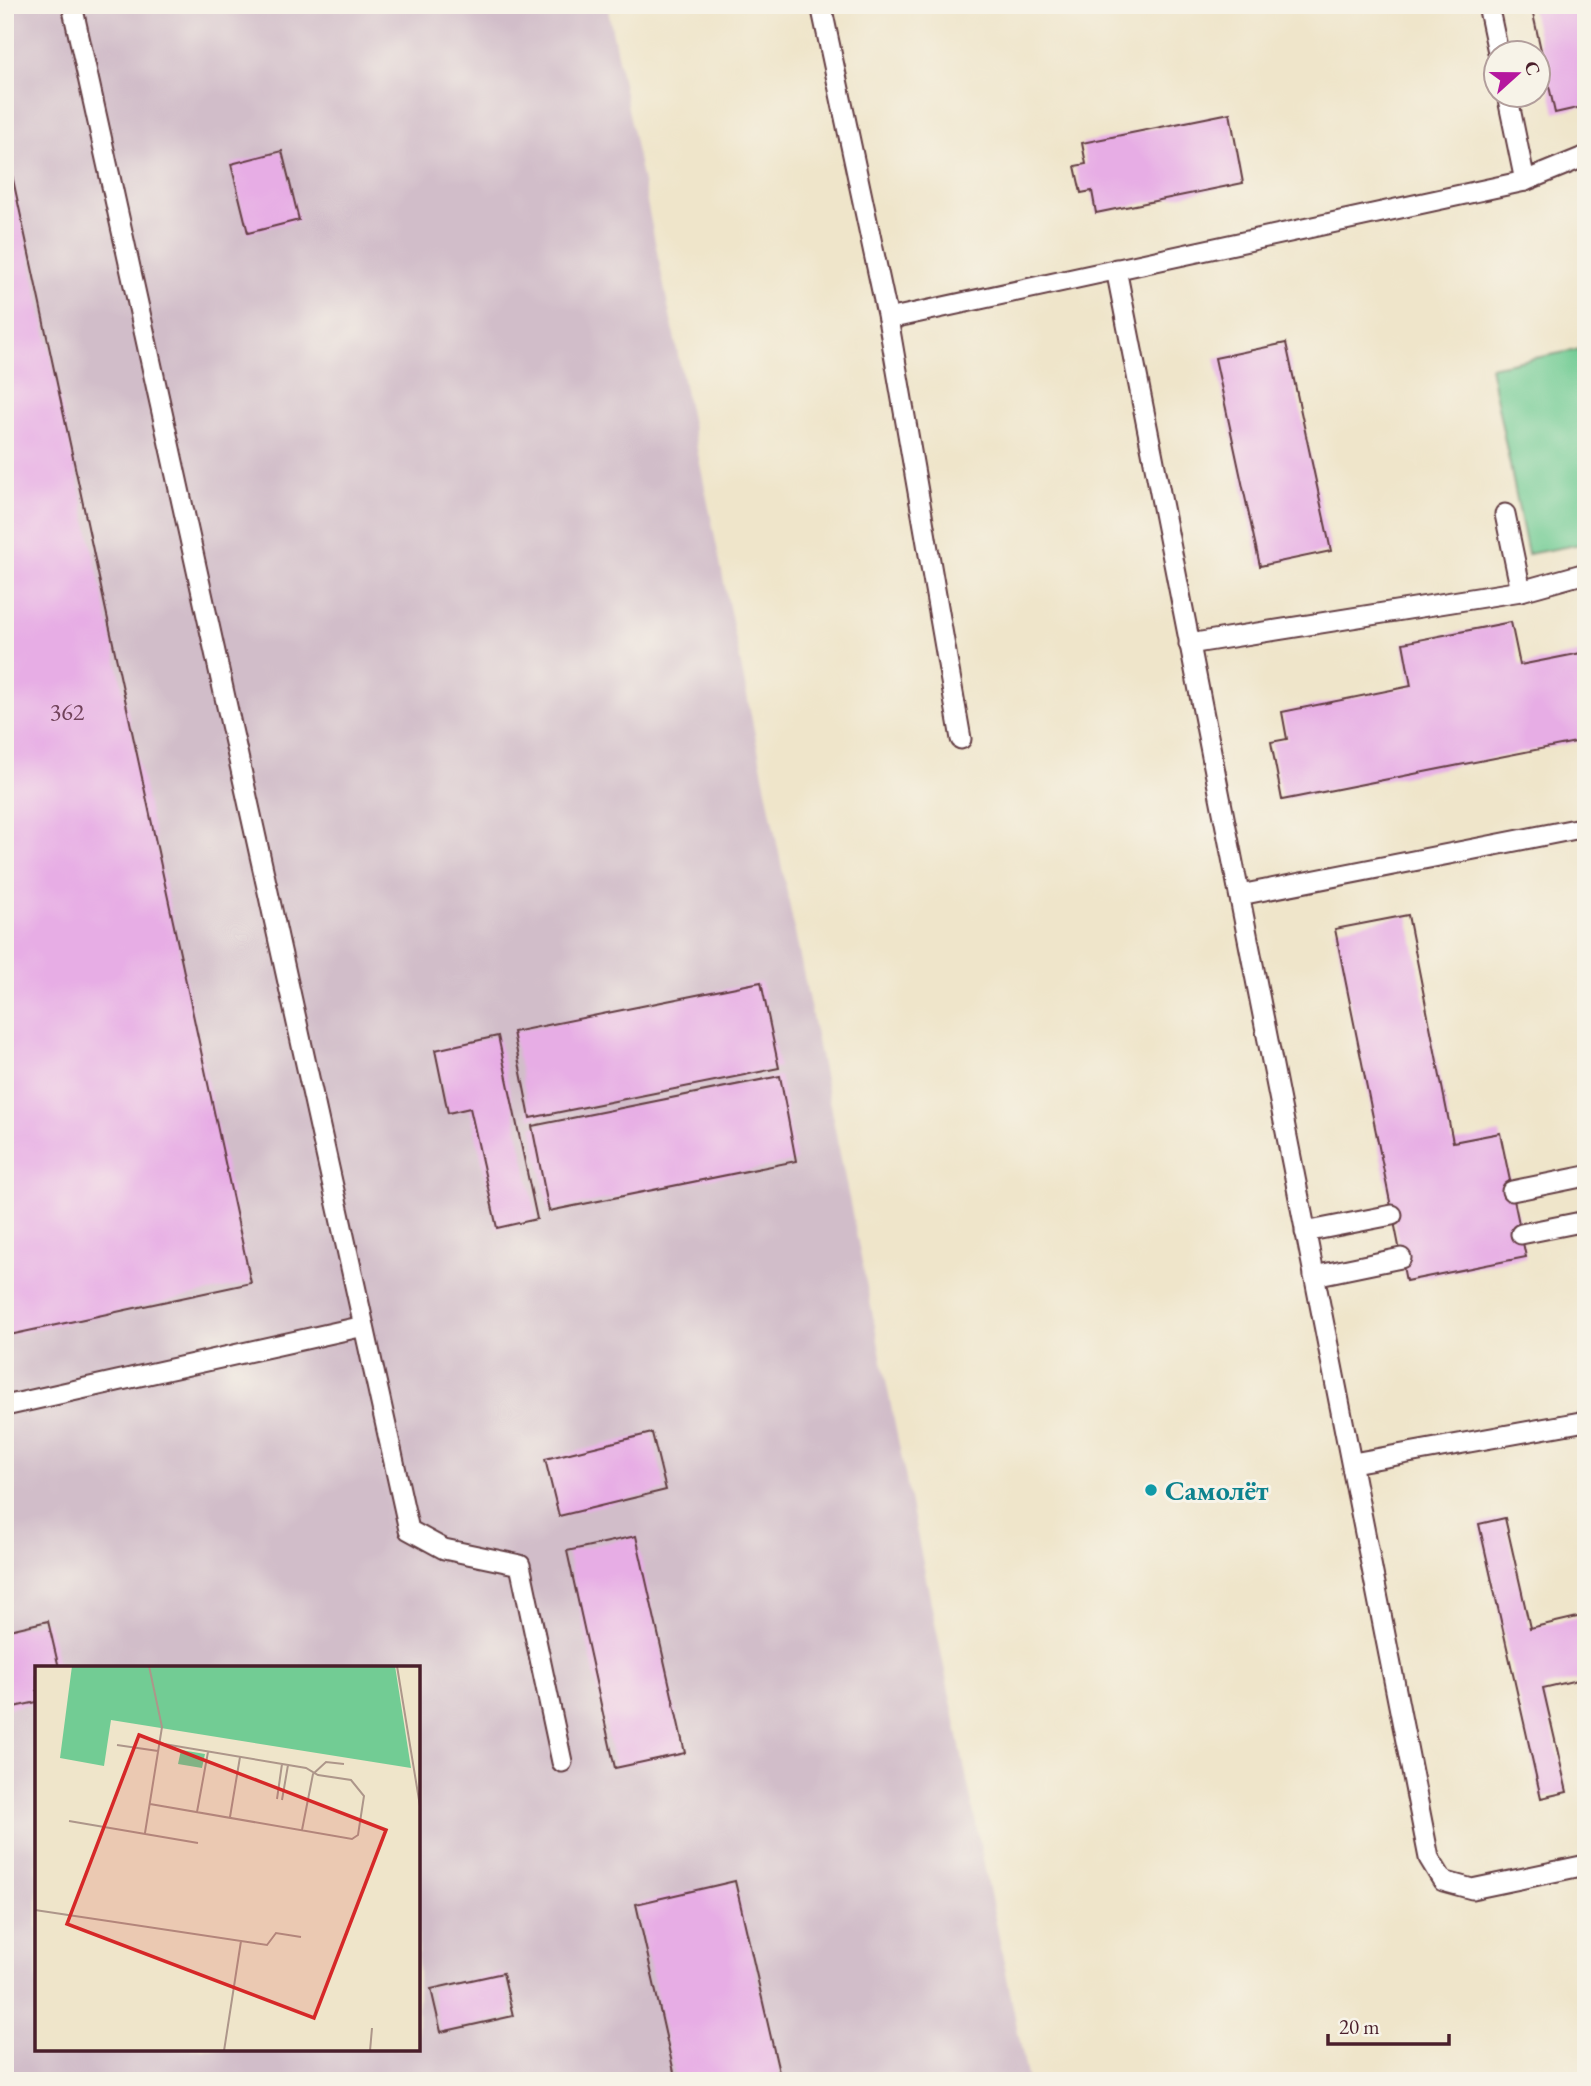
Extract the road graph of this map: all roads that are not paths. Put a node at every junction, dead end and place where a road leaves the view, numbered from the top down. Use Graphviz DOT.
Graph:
graph roads {
  1 [pos="72,5"];
  2 [pos="821,5"];
  3 [pos="1488,5"];
  4 [pos="1495,38"];
  5 [pos="1510,108"];
  6 [pos="1585,157"];
  7 [pos="1525,181"];
  8 [pos="1116,269"];
  9 [pos="888,319"];
  10 [pos="1505,514"];
  11 [pos="1586,573"];
  12 [pos="1521,591"];
  13 [pos="1189,644"];
  14 [pos="961,739"];
  15 [pos="1586,827"];
  16 [pos="1240,895"];
  17 [pos="1586,1176"];
  18 [pos="1513,1191"];
  19 [pos="1392,1215"];
  20 [pos="1586,1221"];
  21 [pos="1305,1232"];
  22 [pos="1521,1234"];
  23 [pos="1401,1258"];
  24 [pos="1314,1276"];
  25 [pos="364,1326"];
  26 [pos="5,1406"];
  27 [pos="1586,1421"];
  28 [pos="1353,1463"];
  29 [pos="562,1762"];
  30 [pos="1586,1866"];
  1 -- 25 [label="lane"];
  2 -- 9 [label="lane"];
  3 -- 4 [label="lane"];
  5 -- 7 [label="lane"];
  6 -- 7 [label="lane"];
  7 -- 8 [label="lane"];
  8 -- 9 [label="lane"];
  8 -- 13 [label="lane"];
  9 -- 14 [label="lane"];
  10 -- 12 [label="lane"];
  11 -- 12 [label="lane"];
  12 -- 13 [label="lane"];
  13 -- 16 [label="lane"];
  15 -- 16 [label="lane"];
  16 -- 21 [label="lane"];
  17 -- 18 [label="lane"];
  19 -- 21 [label="lane"];
  20 -- 22 [label="lane"];
  21 -- 24 [label="lane"];
  23 -- 24 [label="lane"];
  24 -- 28 [label="lane"];
  25 -- 26 [label="lane"];
  25 -- 29 [label="lane"];
  27 -- 28 [label="lane"];
  28 -- 30 [label="lane"];
}
